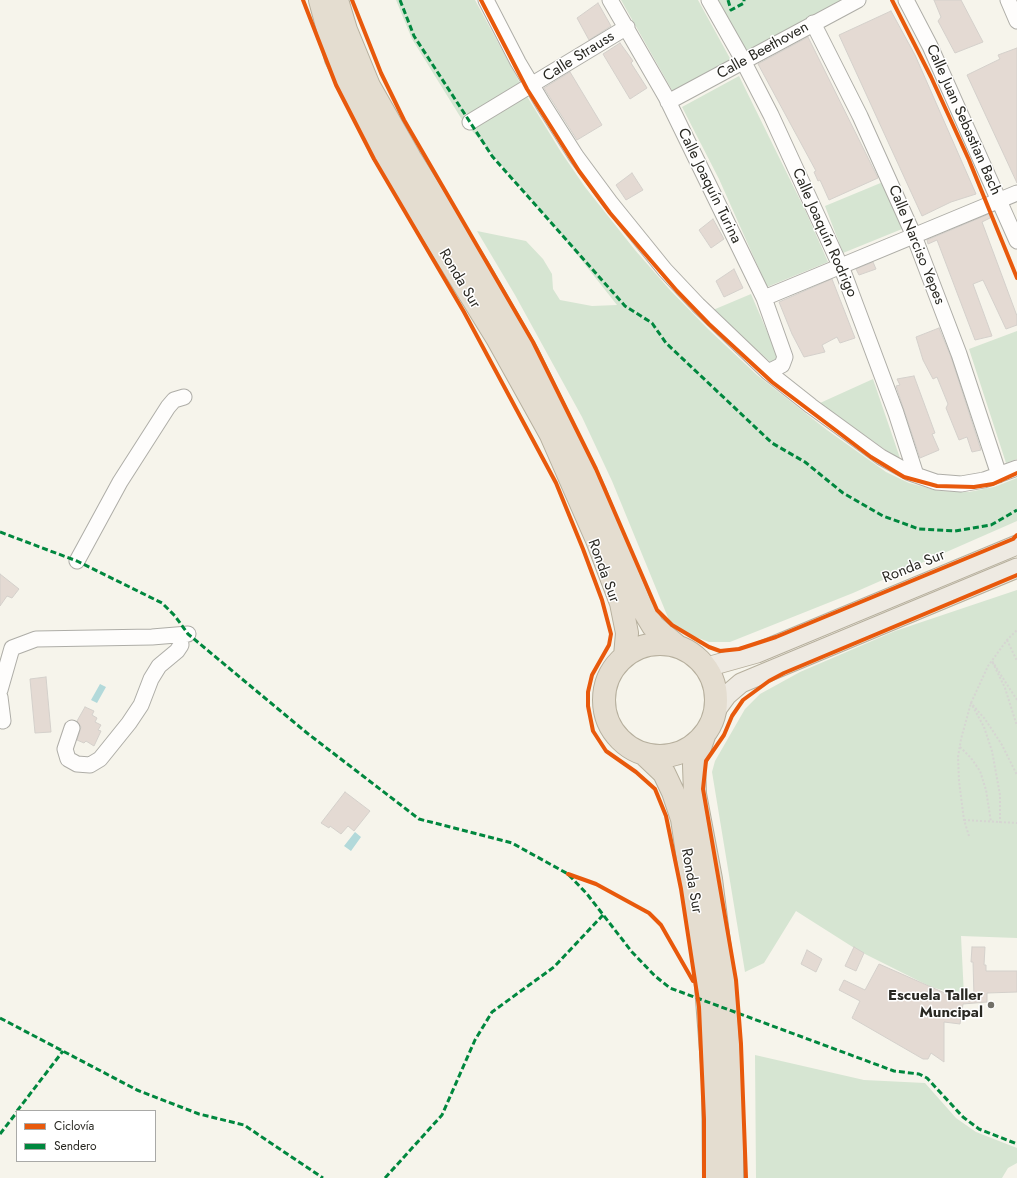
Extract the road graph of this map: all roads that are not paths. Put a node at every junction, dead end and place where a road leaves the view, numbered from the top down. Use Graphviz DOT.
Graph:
graph roads {
  1 [pos="320,0"];
  2 [pos="337,0"];
  3 [pos="486,0"];
  4 [pos="610,0"];
  5 [pos="709,0"];
  6 [pos="858,0"];
  7 [pos="906,0"];
  8 [pos="1008,0"];
  9 [pos="1017,21"];
  10 [pos="813,23"];
  11 [pos="627,27"];
  12 [pos="744,62"];
  13 [pos="532,86"];
  14 [pos="668,102"];
  15 [pos="470,122"];
  16 [pos="1017,193"];
  17 [pos="1000,200"];
  18 [pos="914,236"];
  19 [pos="1017,241"];
  20 [pos="840,266"];
  21 [pos="764,298"];
  22 [pos="768,372"];
  23 [pos="184,397"];
  24 [pos="1017,468"];
  25 [pos="916,475"];
  26 [pos="999,475"];
  27 [pos="1017,545"];
  28 [pos="77,561"];
  29 [pos="1017,568"];
  30 [pos="677,646"];
  31 [pos="624,656"];
  32 [pos="707,667"];
  33 [pos="0,690"];
  34 [pos="0,697"];
  35 [pos="716,710"];
  36 [pos="3,721"];
  37 [pos="72,728"];
  38 [pos="704,736"];
  39 [pos="644,754"];
  40 [pos="714,1178"];
  41 [pos="732,1178"];
  1 -- 31 [label="highway, Ronda Sur"];
  2 -- 30 [label="highway, Ronda Sur"];
  3 -- 13 [label="street"];
  4 -- 11 [label="street, Calle Joaquín Turina"];
  5 -- 12 [label="street, Calle Joaquín Rodrigo"];
  6 -- 10 [label="street, Calle Beethoven"];
  7 -- 17 [label="street, Calle Juan Sebastian Bach"];
  8 -- 9 [label="street"];
  10 -- 12 [label="street, Calle Beethoven"];
  10 -- 18 [label="street, Calle Narciso Yepes"];
  11 -- 13 [label="street, Calle Strauss"];
  11 -- 14 [label="street, Calle Joaquín Turina"];
  12 -- 14 [label="street, Calle Beethoven"];
  12 -- 20 [label="street, Calle Joaquín Rodrigo"];
  13 -- 15 [label="street, Calle Strauss"];
  13 -- 22 [label="street"];
  14 -- 21 [label="street, Calle Joaquín Turina"];
  16 -- 17 [label="street"];
  17 -- 18 [label="street"];
  17 -- 19 [label="street, Calle Juan Sebastian Bach"];
  18 -- 20 [label="street"];
  18 -- 26 [label="street, Calle Narciso Yepes"];
  20 -- 21 [label="street"];
  20 -- 25 [label="street, Calle Joaquín Rodrigo"];
  21 -- 22 [label="street, Calle Joaquín Turina"];
  22 -- 25 [label="street"];
  23 -- 28 [label="street"];
  24 -- 26 [label="street"];
  25 -- 26 [label="street"];
  27 -- 32 [label="main road"];
  29 -- 35 [label="main road"];
  30 -- 31 [label="highway"];
  30 -- 32 [label="highway"];
  31 -- 39 [label="highway"];
  32 -- 35 [label="highway"];
  33 -- 37 [label="street"];
  34 -- 36 [label="street"];
  35 -- 38 [label="highway"];
  38 -- 39 [label="highway"];
  38 -- 41 [label="highway, Ronda Sur"];
  39 -- 40 [label="highway, Ronda Sur"];
}
